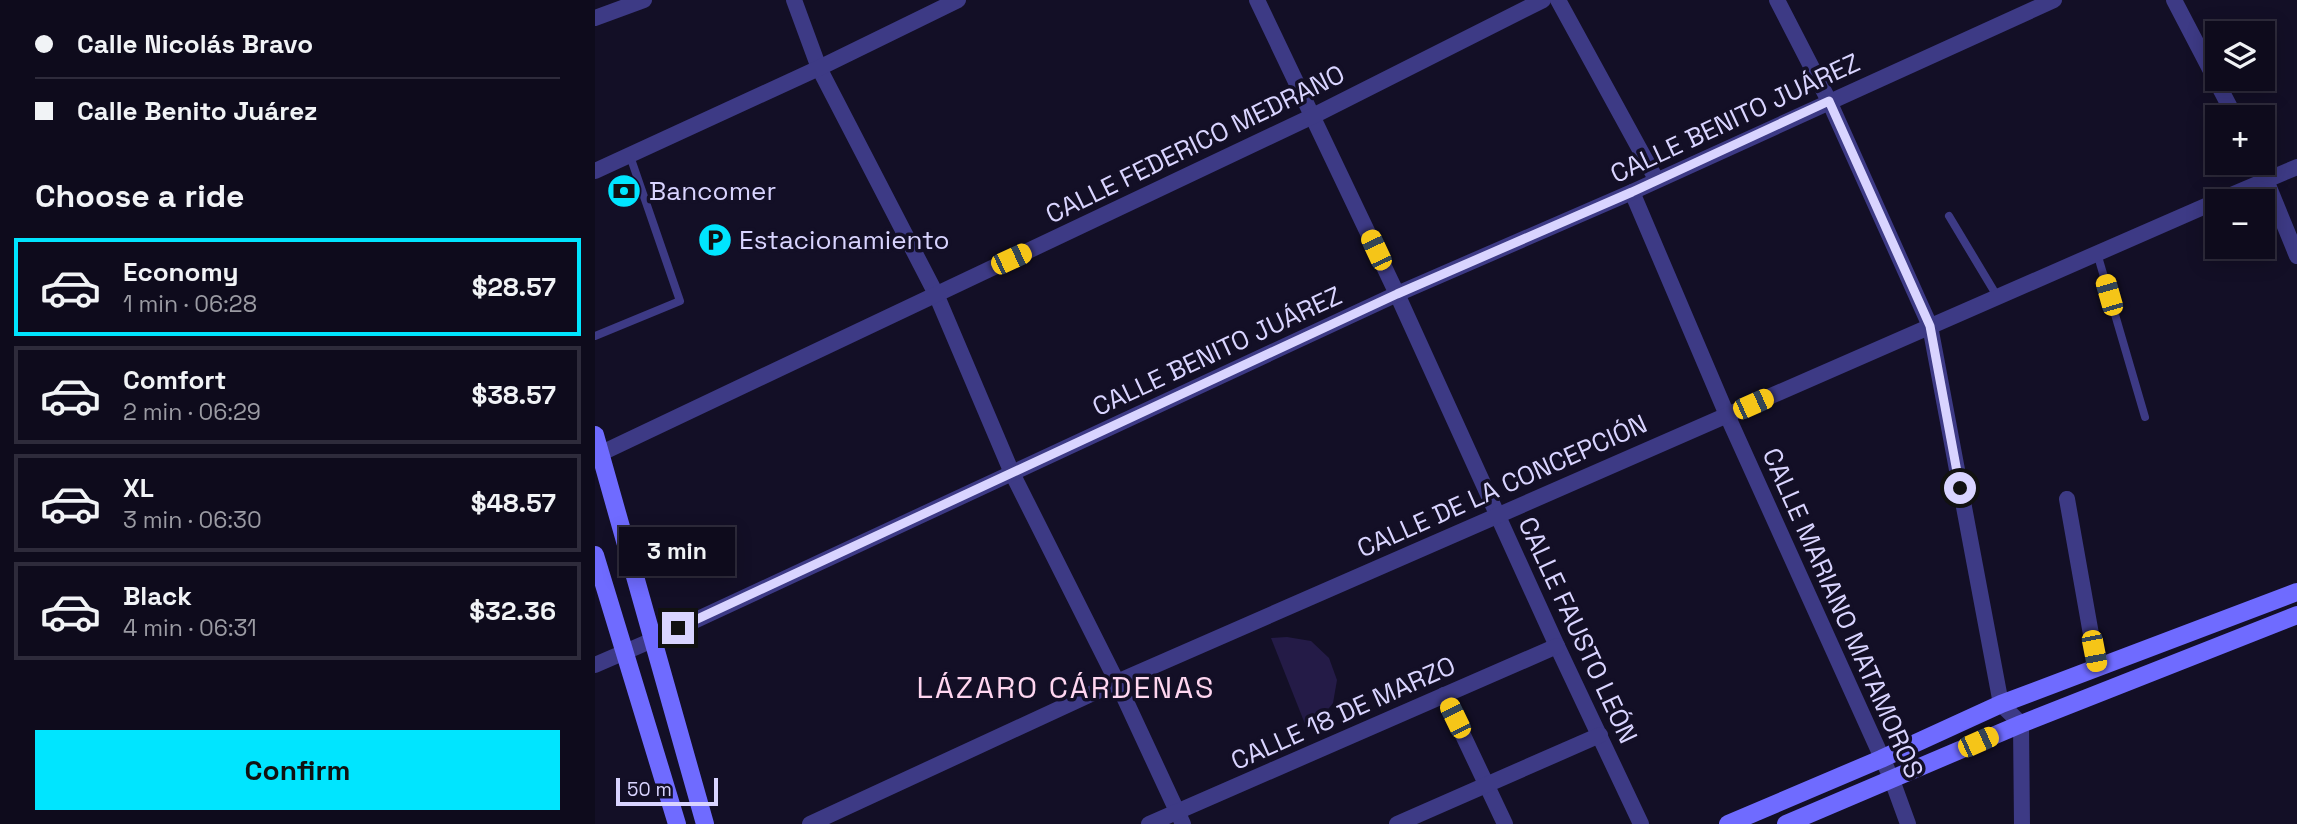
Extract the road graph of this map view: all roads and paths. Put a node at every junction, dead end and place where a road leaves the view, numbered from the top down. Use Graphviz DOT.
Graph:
graph roads {
  1 [pos="644,0"];
  2 [pos="794,0"];
  3 [pos="958,0"];
  4 [pos="1257,0"];
  5 [pos="1543,0"];
  6 [pos="1558,0"];
  7 [pos="1777,0"];
  8 [pos="2055,0"];
  9 [pos="2174,0"];
  10 [pos="595,18"];
  11 [pos="819,68"];
  12 [pos="1829,101"];
  13 [pos="2229,105"];
  14 [pos="1313,116"];
  15 [pos="630,156"];
  16 [pos="2297,167"];
  17 [pos="595,171"];
  18 [pos="2265,175"];
  19 [pos="1656,179"];
  20 [pos="2267,180"];
  21 [pos="2246,189"];
  22 [pos="1632,192"];
  23 [pos="2205,206"];
  24 [pos="1949,216"];
  25 [pos="2097,253"];
  26 [pos="2297,256"];
  27 [pos="936,294"];
  28 [pos="1397,294"];
  29 [pos="1997,296"];
  30 [pos="1930,326"];
  31 [pos="595,336"];
  32 [pos="1727,415"];
  33 [pos="2145,417"];
  34 [pos="595,435"];
  35 [pos="598,455"];
  36 [pos="1012,473"];
  37 [pos="2067,499"];
  38 [pos="1496,515"];
  39 [pos="595,555"];
  40 [pos="2297,592"];
  41 [pos="2297,615"];
  42 [pos="655,639"];
  43 [pos="1557,646"];
  44 [pos="623,651"];
  45 [pos="595,665"];
  46 [pos="2097,668"];
  47 [pos="1117,682"];
  48 [pos="1444,695"];
  49 [pos="2001,704"];
  50 [pos="2021,723"];
  51 [pos="1600,735"];
  52 [pos="1881,759"];
  53 [pos="1892,780"];
  54 [pos="1488,785"];
  55 [pos="1180,818"];
  56 [pos="677,824"];
  57 [pos="705,824"];
  58 [pos="810,824"];
  59 [pos="1149,824"];
  60 [pos="1397,824"];
  61 [pos="1505,824"];
  62 [pos="1641,824"];
  63 [pos="1728,824"];
  64 [pos="1786,824"];
  65 [pos="1908,824"];
  66 [pos="2022,824"];
  1 -- 10 [label="street"];
  2 -- 11 [label="street"];
  3 -- 11 [label="street"];
  4 -- 14 [label="street, CALLE FAUSTO LEÓN"];
  5 -- 14 [label="street, CALLE FEDERICO MEDRANO"];
  6 -- 19 [label="street"];
  7 -- 12 [label="street"];
  8 -- 12 [label="street, CALLE BENITO JUÁREZ"];
  9 -- 13 [label="street"];
  11 -- 15 [label="street"];
  11 -- 27 [label="street"];
  12 -- 19 [label="street, CALLE BENITO JUÁREZ"];
  12 -- 30 [label="street"];
  14 -- 27 [label="street, CALLE FEDERICO MEDRANO"];
  14 -- 28 [label="street, CALLE FAUSTO LEÓN"];
  15 -- 17 [label="street"];
  15 -- 31 [label="lane"];
  16 -- 20 [label="street, CALLE DE LA CONCEPCIÓN"];
  18 -- 20 [label="street"];
  19 -- 22 [label="street, CALLE BENITO JUÁREZ"];
  20 -- 21 [label="street, CALLE DE LA CONCEPCIÓN"];
  20 -- 26 [label="street"];
  22 -- 28 [label="street, CALLE BENITO JUÁREZ"];
  22 -- 32 [label="street, CALLE MARIANO MATAMOROS"];
  23 -- 25 [label="street, CALLE DE LA CONCEPCIÓN"];
  24 -- 29 [label="lane"];
  25 -- 29 [label="street, CALLE DE LA CONCEPCIÓN"];
  25 -- 33 [label="lane"];
  27 -- 35 [label="street, CALLE FEDERICO MEDRANO"];
  27 -- 36 [label="street"];
  28 -- 36 [label="street, CALLE BENITO JUÁREZ"];
  28 -- 38 [label="street, CALLE FAUSTO LEÓN"];
  29 -- 30 [label="street, CALLE DE LA CONCEPCIÓN"];
  30 -- 32 [label="street, CALLE DE LA CONCEPCIÓN"];
  30 -- 49 [label="street"];
  32 -- 38 [label="street, CALLE DE LA CONCEPCIÓN"];
  32 -- 52 [label="street, CALLE MARIANO MATAMOROS"];
  34 -- 35 [label="street"];
  35 -- 42 [label="street"];
  36 -- 42 [label="street, CALLE BENITO JUÁREZ"];
  36 -- 47 [label="street"];
  37 -- 46 [label="street"];
  38 -- 43 [label="street, CALLE FAUSTO LEÓN"];
  38 -- 47 [label="street, CALLE DE LA CONCEPCIÓN"];
  39 -- 44 [label="street"];
  40 -- 46 [label="street"];
  41 -- 50 [label="street"];
  42 -- 44 [label="street, CALLE BENITO JUÁREZ"];
  42 -- 57 [label="street"];
  43 -- 48 [label="street, CALLE 18 DE MARZO"];
  43 -- 51 [label="street, CALLE FAUSTO LEÓN"];
  44 -- 45 [label="street, CALLE BENITO JUÁREZ"];
  44 -- 56 [label="street"];
  46 -- 49 [label="street"];
  47 -- 55 [label="street"];
  47 -- 58 [label="street, CALLE DE LA CONCEPCIÓN"];
  48 -- 54 [label="street"];
  48 -- 55 [label="street, CALLE 18 DE MARZO"];
  49 -- 50 [label="street"];
  49 -- 52 [label="street"];
  50 -- 53 [label="street"];
  50 -- 66 [label="street"];
  51 -- 54 [label="street"];
  51 -- 62 [label="street, CALLE FAUSTO LEÓN"];
  52 -- 53 [label="street, CALLE MARIANO MATAMOROS"];
  52 -- 63 [label="street"];
  53 -- 64 [label="street"];
  53 -- 65 [label="street, CALLE MARIANO MATAMOROS"];
  54 -- 60 [label="street"];
  54 -- 61 [label="street"];
  55 -- 59 [label="street, CALLE 18 DE MARZO"];
}
